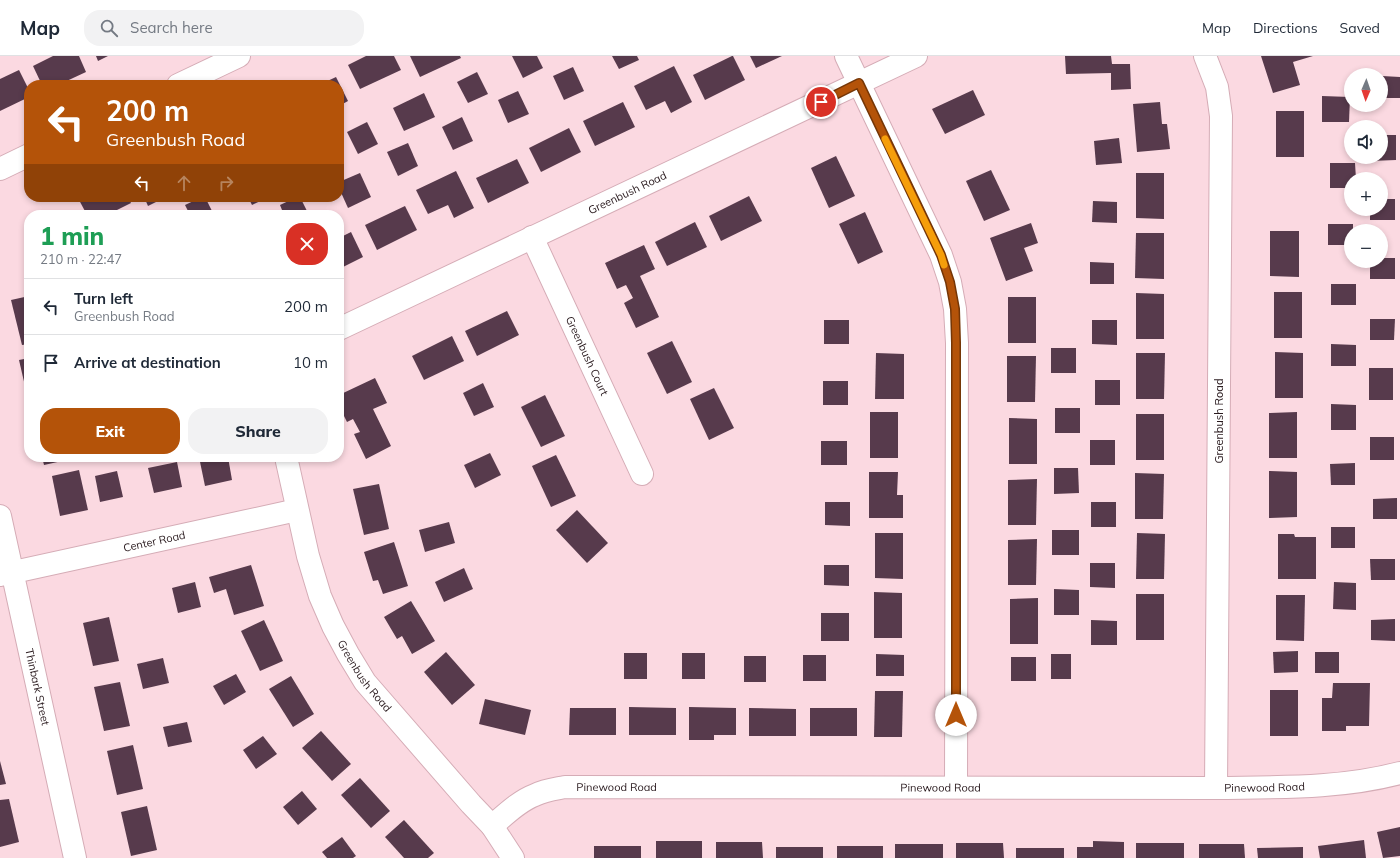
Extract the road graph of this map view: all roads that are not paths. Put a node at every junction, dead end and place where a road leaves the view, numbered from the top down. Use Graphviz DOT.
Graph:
graph roads {
  1 [pos="239,56"];
  2 [pos="846,56"];
  3 [pos="916,56"];
  4 [pos="1205,56"];
  5 [pos="189,80"];
  6 [pos="859,83"];
  7 [pos="24,157"];
  8 [pos="0,169"];
  9 [pos="532,237"];
  10 [pos="344,327"];
  11 [pos="287,462"];
  12 [pos="642,474"];
  13 [pos="297,510"];
  14 [pos="0,516"];
  15 [pos="6,573"];
  16 [pos="1400,773"];
  17 [pos="956,787"];
  18 [pos="1216,788"];
  19 [pos="492,826"];
  20 [pos="75,858"];
  21 [pos="513,858"];
  1 -- 5 [label="street"];
  2 -- 6 [label="street"];
  3 -- 6 [label="street, Greenbush Road"];
  4 -- 18 [label="street, Greenbush Road"];
  6 -- 9 [label="street, Greenbush Road"];
  6 -- 17 [label="street"];
  7 -- 8 [label="street"];
  9 -- 10 [label="street, Greenbush Road"];
  9 -- 12 [label="street, Greenbush Court"];
  11 -- 13 [label="street, Greenbush Road"];
  13 -- 15 [label="street, Center Road"];
  13 -- 19 [label="street, Greenbush Road"];
  14 -- 15 [label="street, Thinbark Street"];
  15 -- 20 [label="street, Thinbark Street"];
  16 -- 18 [label="street, Pinewood Road"];
  17 -- 18 [label="street, Pinewood Road"];
  17 -- 19 [label="street, Pinewood Road"];
  19 -- 21 [label="street, Greenbush Road"];
}
